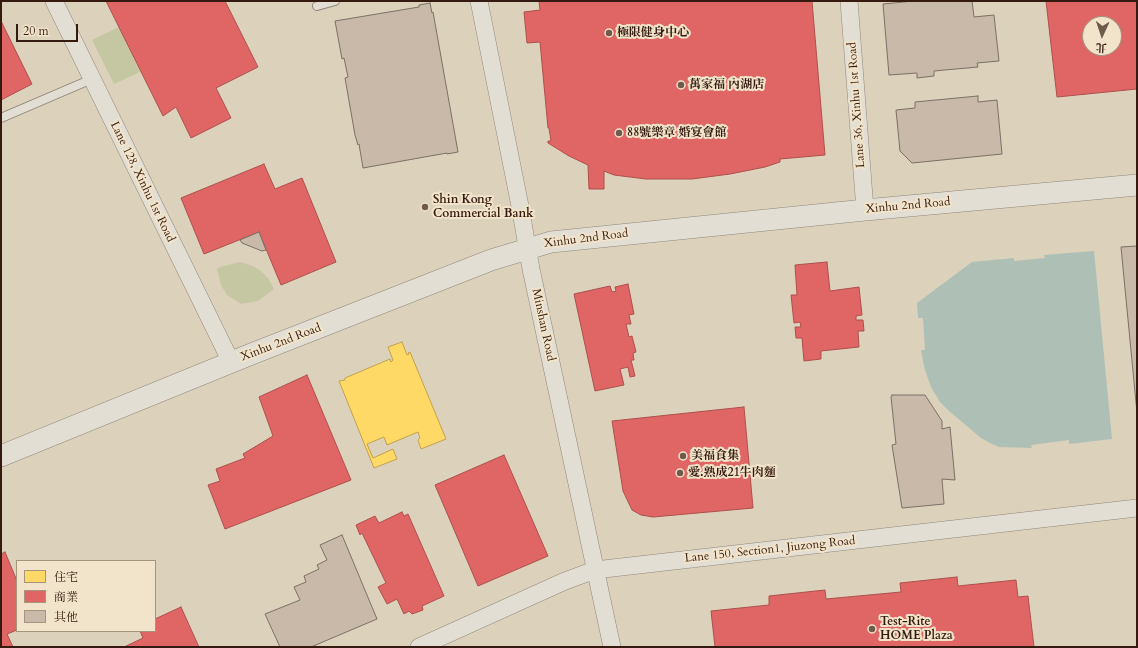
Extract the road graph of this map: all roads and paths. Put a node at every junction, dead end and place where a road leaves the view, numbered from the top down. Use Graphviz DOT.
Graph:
graph roads {
  1 [pos="54,1"];
  2 [pos="335,1"];
  3 [pos="479,1"];
  4 [pos="848,1"];
  5 [pos="316,6"];
  6 [pos="92,80"];
  7 [pos="1,118"];
  8 [pos="1137,185"];
  9 [pos="865,210"];
  10 [pos="527,248"];
  11 [pos="231,362"];
  12 [pos="1,456"];
  13 [pos="1137,508"];
  14 [pos="596,570"];
  15 [pos="419,647"];
  16 [pos="612,647"];
  1 -- 6 [label="street, Lane 128, Xinhu 1st Road"];
  2 -- 5 [label="lane"];
  3 -- 10 [label="street, Minshan Road"];
  4 -- 9 [label="street, Lane 36, Xinhu 1st Road"];
  6 -- 7 [label="lane"];
  6 -- 11 [label="street, Lane 128, Xinhu 1st Road"];
  8 -- 9 [label="street, Xinhu 2nd Road"];
  9 -- 10 [label="street, Xinhu 2nd Road"];
  10 -- 11 [label="street, Xinhu 2nd Road"];
  10 -- 14 [label="street, Minshan Road"];
  11 -- 12 [label="street, Xinhu 2nd Road"];
  13 -- 14 [label="street, Lane 150, Section1, Jiuzong Road"];
  14 -- 15 [label="street, Lane 150, Section1, Jiuzong Road"];
  14 -- 16 [label="street, Minshan Road"];
}
